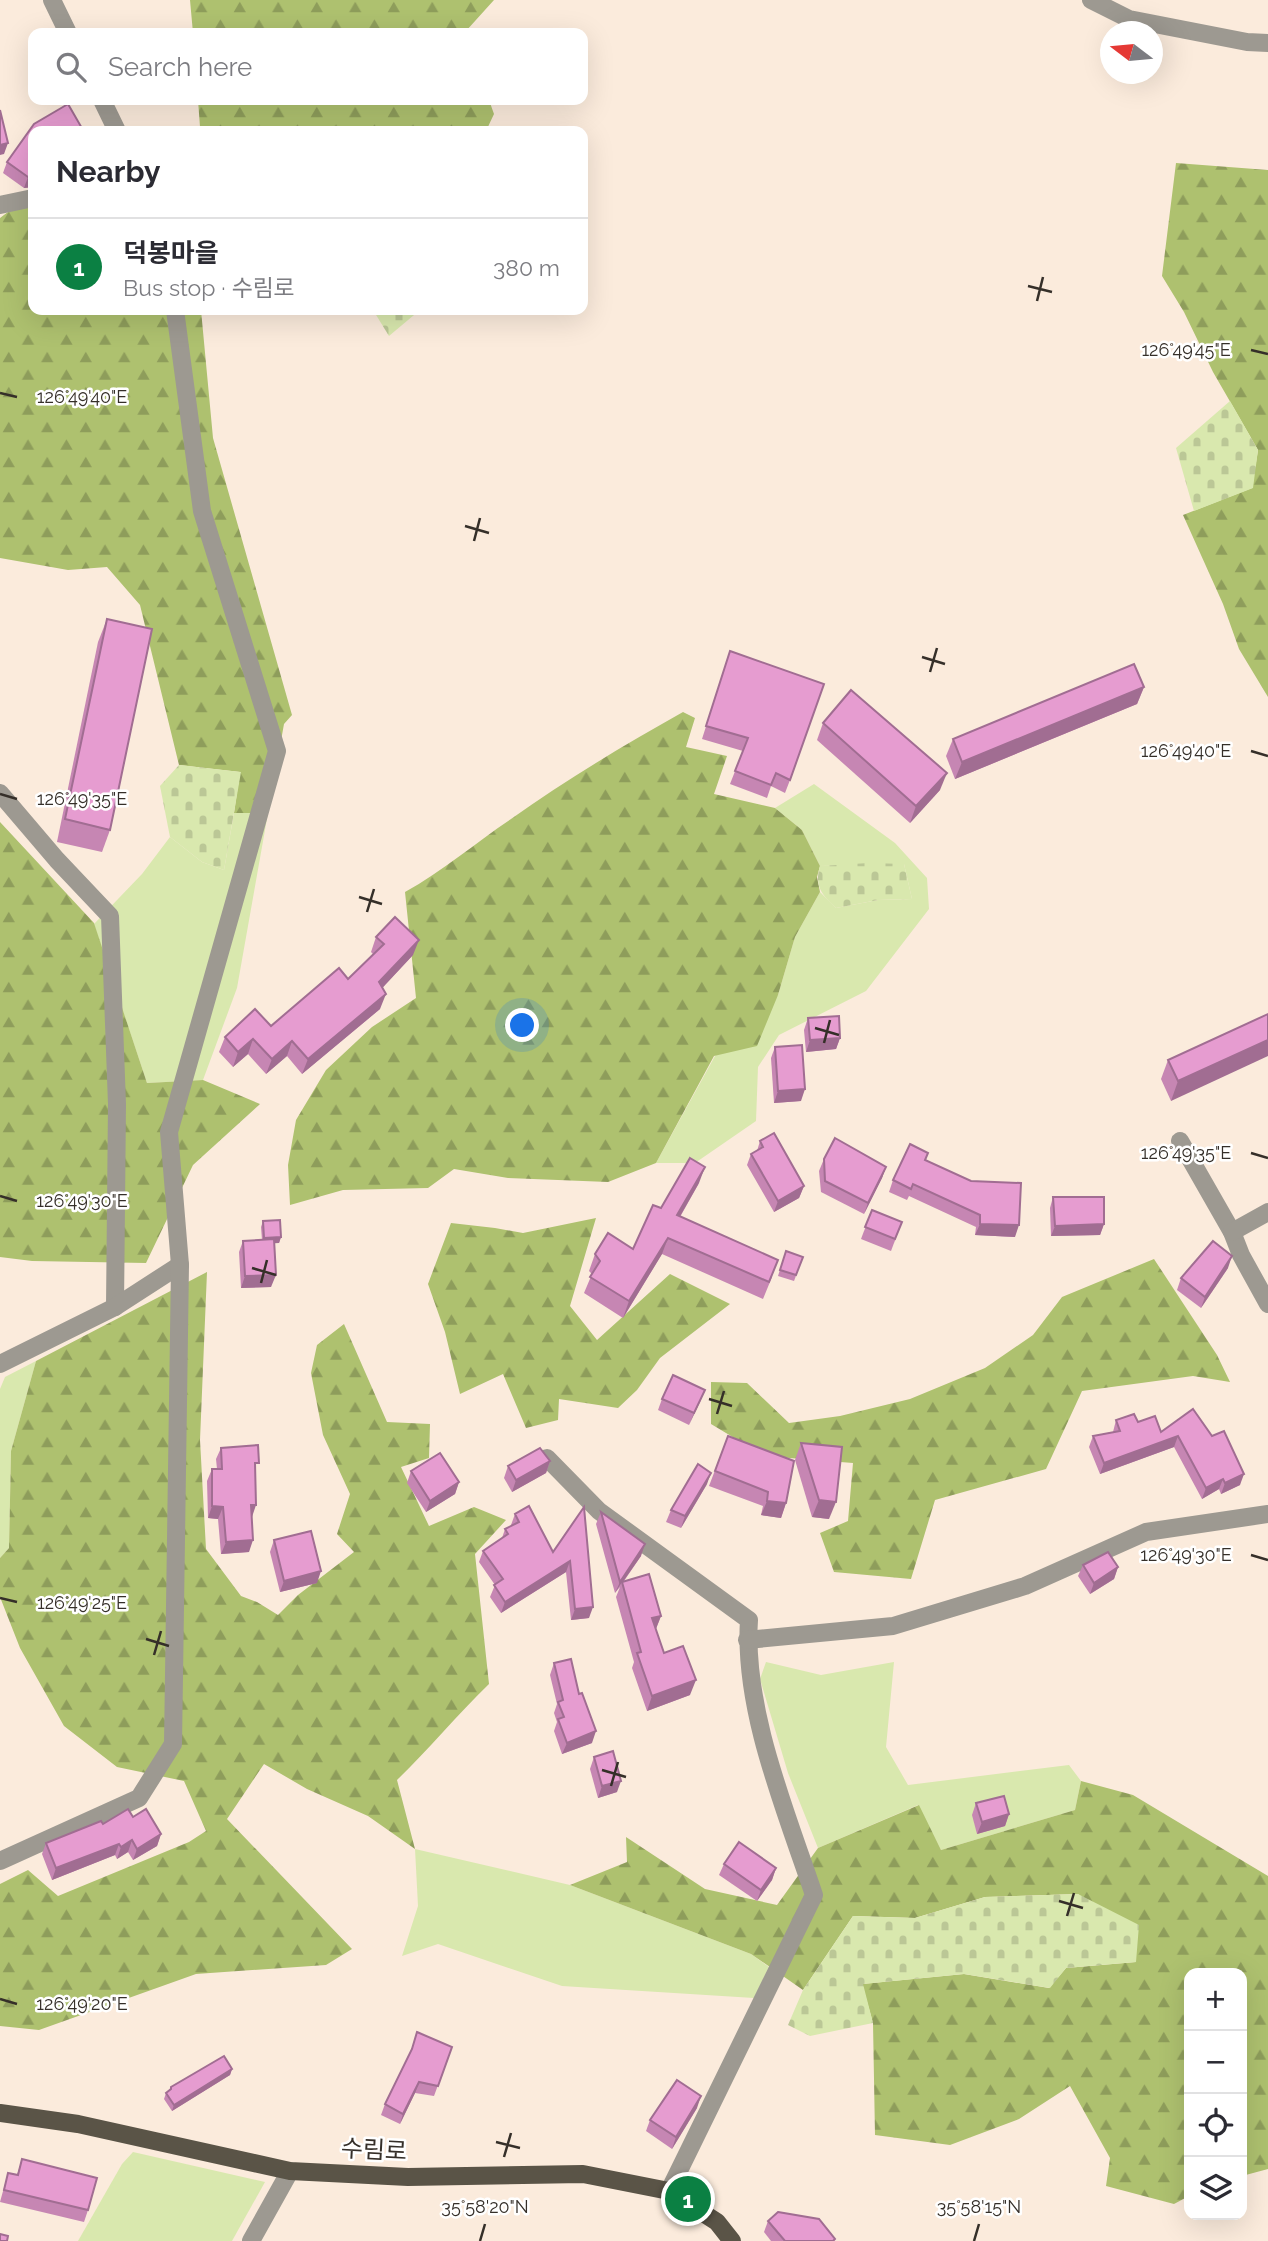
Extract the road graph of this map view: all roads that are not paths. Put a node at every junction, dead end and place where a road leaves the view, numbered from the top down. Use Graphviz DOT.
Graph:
graph roads {
  1 [pos="52,0"];
  2 [pos="1091,0"];
  3 [pos="66,28"];
  4 [pos="1268,43"];
  5 [pos="104,105"];
  6 [pos="115,126"];
  7 [pos="28,199"];
  8 [pos="0,205"];
  9 [pos="176,315"];
  10 [pos="0,793"];
  11 [pos="1180,1141"];
  12 [pos="1268,1212"];
  13 [pos="1232,1232"];
  14 [pos="180,1265"];
  15 [pos="1268,1304"];
  16 [pos="114,1307"];
  17 [pos="0,1364"];
  18 [pos="547,1458"];
  19 [pos="1268,1514"];
  20 [pos="747,1640"];
  21 [pos="0,1861"];
  22 [pos="0,2113"];
  23 [pos="290,2171"];
  24 [pos="669,2191"];
  25 [pos="251,2241"];
  26 [pos="732,2241"];
  1 -- 3 [label="street"];
  2 -- 4 [label="street"];
  5 -- 6 [label="street"];
  7 -- 8 [label="street"];
  9 -- 14 [label="street"];
  10 -- 16 [label="street"];
  11 -- 13 [label="street"];
  12 -- 13 [label="street"];
  13 -- 15 [label="street"];
  14 -- 16 [label="street"];
  14 -- 21 [label="street"];
  16 -- 17 [label="street"];
  18 -- 20 [label="street"];
  19 -- 20 [label="street"];
  20 -- 24 [label="street"];
  22 -- 23 [label="main road, 수림로"];
  23 -- 24 [label="main road, 수림로"];
  23 -- 25 [label="street"];
  24 -- 26 [label="main road, 수림로"];
}
